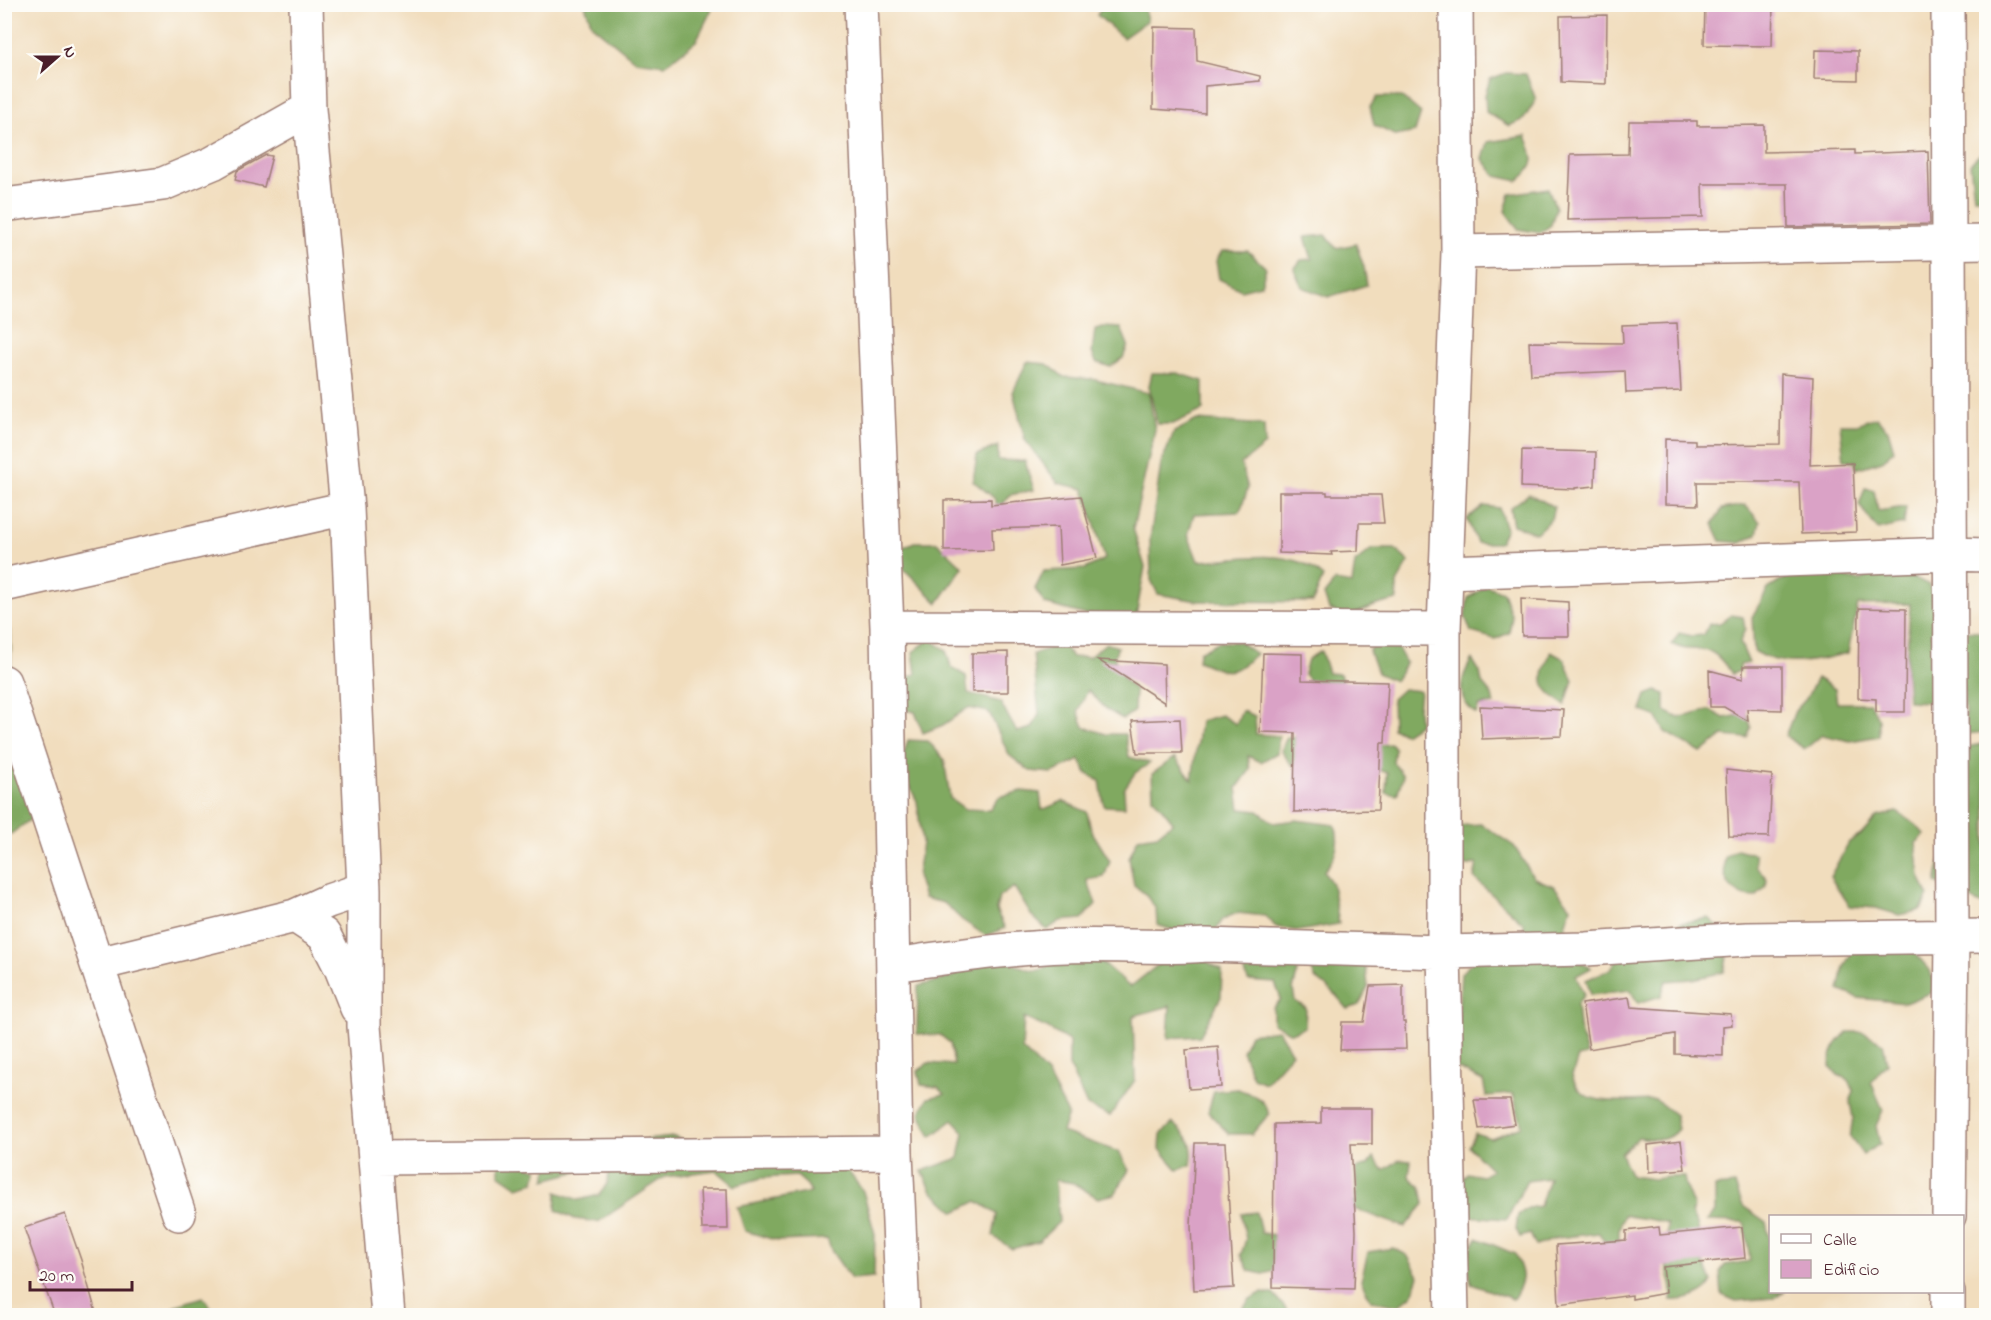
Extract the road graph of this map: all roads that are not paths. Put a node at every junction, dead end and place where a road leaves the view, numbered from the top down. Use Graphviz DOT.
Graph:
graph roads {
  1 [pos="306,4"];
  2 [pos="861,4"];
  3 [pos="1456,4"];
  4 [pos="1948,4"];
  5 [pos="309,109"];
  6 [pos="4,205"];
  7 [pos="1949,242"];
  8 [pos="1986,242"];
  9 [pos="1458,252"];
  10 [pos="347,508"];
  11 [pos="1951,554"];
  12 [pos="1986,555"];
  13 [pos="1446,572"];
  14 [pos="4,585"];
  15 [pos="887,627"];
  16 [pos="1444,629"];
  17 [pos="4,682"];
  18 [pos="364,889"];
  19 [pos="295,916"];
  20 [pos="1986,936"];
  21 [pos="1952,938"];
  22 [pos="1444,951"];
  23 [pos="98,963"];
  24 [pos="893,965"];
  25 [pos="364,1026"];
  26 [pos="896,1153"];
  27 [pos="376,1158"];
  28 [pos="179,1214"];
  29 [pos="1949,1215"];
  30 [pos="1948,1293"];
  31 [pos="388,1316"];
  32 [pos="903,1316"];
  33 [pos="1452,1316"];
  34 [pos="1948,1316"];
  1 -- 5 [label="street"];
  2 -- 15 [label="street"];
  3 -- 9 [label="street"];
  4 -- 7 [label="street"];
  5 -- 6 [label="street"];
  5 -- 10 [label="street"];
  7 -- 8 [label="street"];
  7 -- 9 [label="street"];
  7 -- 11 [label="street"];
  9 -- 13 [label="street"];
  10 -- 14 [label="street"];
  10 -- 18 [label="street"];
  11 -- 12 [label="street"];
  11 -- 13 [label="street"];
  11 -- 21 [label="street"];
  13 -- 16 [label="street"];
  15 -- 16 [label="street"];
  15 -- 24 [label="street"];
  16 -- 22 [label="street"];
  17 -- 23 [label="street"];
  18 -- 19 [label="street"];
  18 -- 25 [label="street"];
  19 -- 23 [label="street"];
  19 -- 25 [label="street"];
  20 -- 21 [label="street"];
  21 -- 22 [label="street"];
  21 -- 29 [label="street"];
  22 -- 24 [label="street"];
  22 -- 33 [label="street"];
  23 -- 28 [label="street"];
  24 -- 26 [label="street"];
  25 -- 27 [label="street"];
  26 -- 27 [label="street"];
  26 -- 32 [label="street"];
  27 -- 31 [label="street"];
  30 -- 34 [label="street"];
}
